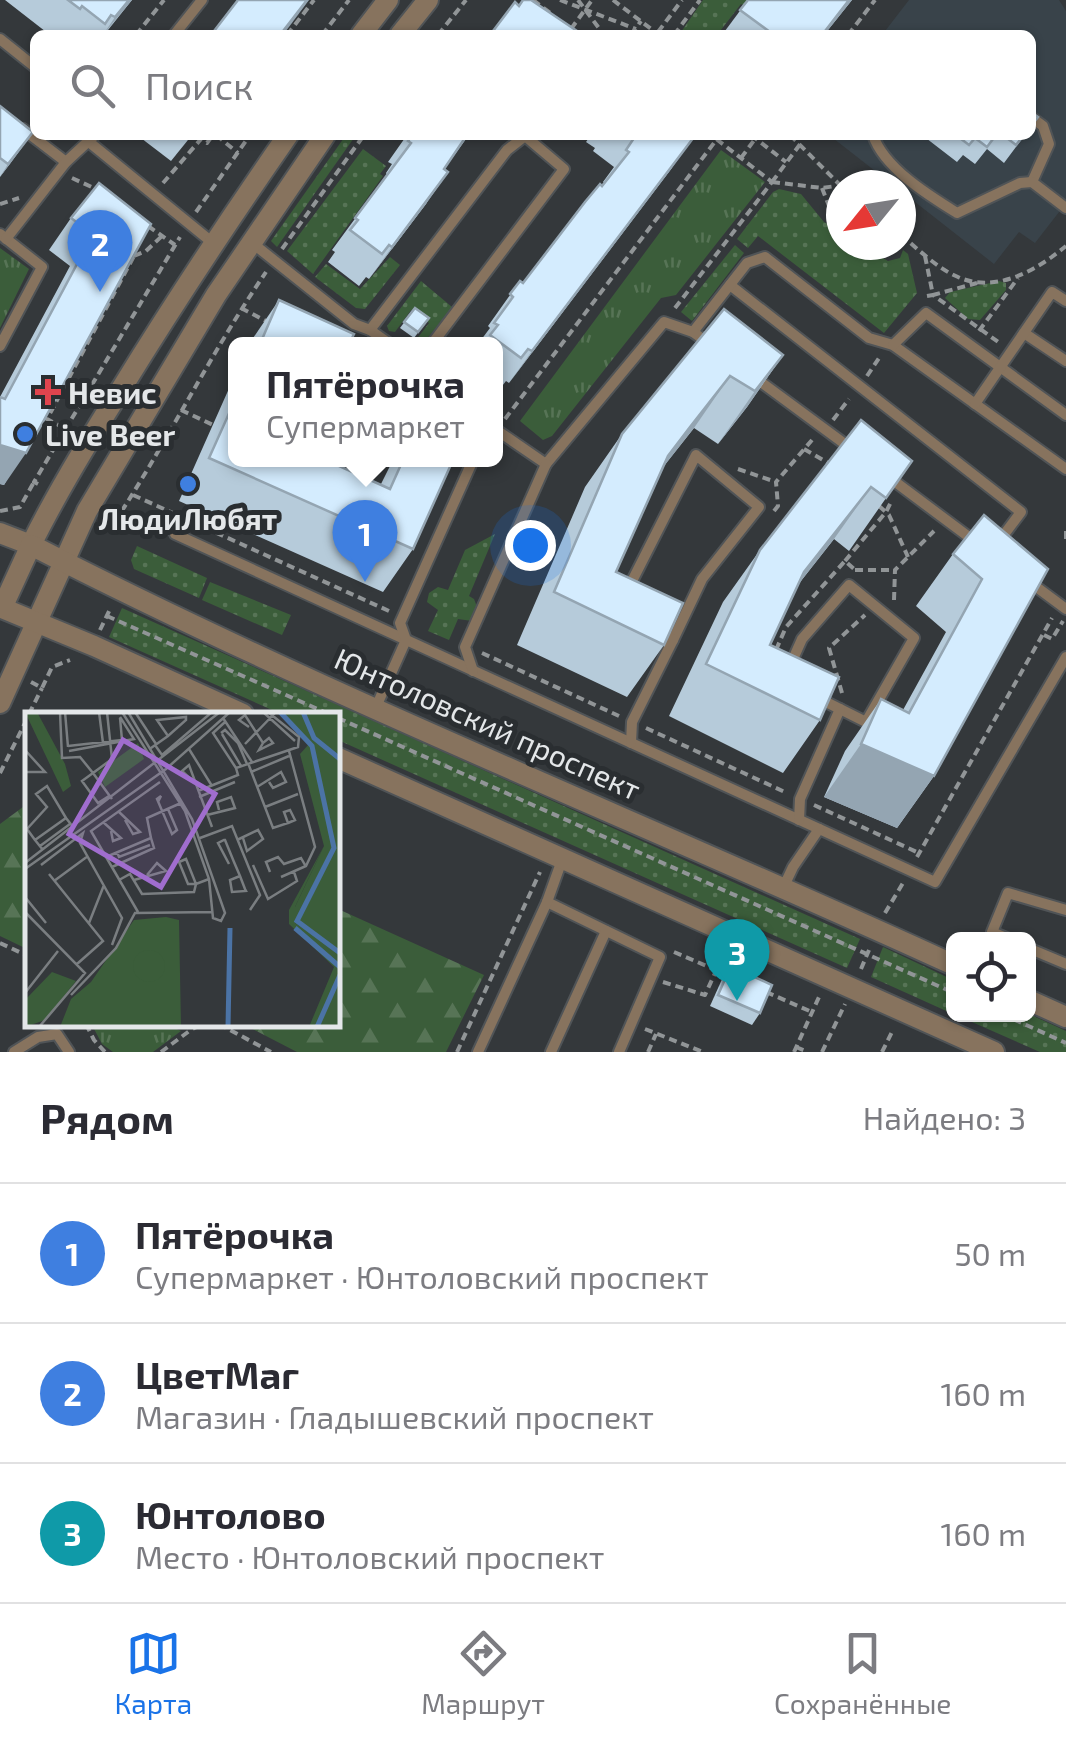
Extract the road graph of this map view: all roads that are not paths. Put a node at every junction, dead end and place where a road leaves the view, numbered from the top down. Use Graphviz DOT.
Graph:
graph roads {
  1 [pos="202,0"];
  2 [pos="388,0"];
  3 [pos="428,0"];
  4 [pos="178,30"];
  5 [pos="365,30"];
  6 [pos="404,30"];
  7 [pos="0,39"];
  8 [pos="30,62"];
  9 [pos="1036,121"];
  10 [pos="13,122"];
  11 [pos="30,138"];
  12 [pos="33,140"];
  13 [pos="90,140"];
  14 [pos="94,140"];
  15 [pos="285,140"];
  16 [pos="322,140"];
  17 [pos="520,140"];
  18 [pos="530,140"];
  19 [pos="875,140"];
  20 [pos="62,167"];
  21 [pos="1032,182"];
  22 [pos="1066,208"];
  23 [pos="3,236"];
  24 [pos="251,242"];
  25 [pos="213,243"];
  26 [pos="730,285"];
  27 [pos="1066,301"];
  28 [pos="370,330"];
  29 [pos="693,332"];
  30 [pos="1024,333"];
  31 [pos="380,337"];
  32 [pos="437,337"];
  33 [pos="894,345"];
  34 [pos="0,346"];
  35 [pos="722,354"];
  36 [pos="1066,361"];
  37 [pos="737,364"];
  38 [pos="1001,366"];
  39 [pos="974,404"];
  40 [pos="1066,414"];
  41 [pos="503,427"];
  42 [pos="546,464"];
  43 [pos="470,467"];
  44 [pos="1066,469"];
  45 [pos="0,533"];
  46 [pos="175,534"];
  47 [pos="31,546"];
  48 [pos="63,562"];
  49 [pos="1018,574"];
  50 [pos="619,607"];
  51 [pos="1,609"];
  52 [pos="1066,609"];
  53 [pos="646,623"];
  54 [pos="38,624"];
  55 [pos="406,640"];
  56 [pos="674,640"];
  57 [pos="1066,658"];
  58 [pos="474,671"];
  59 [pos="784,680"];
  60 [pos="812,694"];
  61 [pos="0,703"];
  62 [pos="376,708"];
  63 [pos="840,709"];
  64 [pos="238,712"];
  65 [pos="631,743"];
  66 [pos="340,759"];
  67 [pos="799,820"];
  68 [pos="819,829"];
  69 [pos="562,860"];
  70 [pos="784,886"];
  71 [pos="547,902"];
  72 [pos="1066,910"];
  73 [pos="606,931"];
  74 [pos="992,932"];
  75 [pos="1036,951"];
  76 [pos="946,961"];
  77 [pos="1066,964"];
  78 [pos="1036,1004"];
  79 [pos="1066,1017"];
  80 [pos="14,1052"];
  81 [pos="69,1052"];
  82 [pos="478,1052"];
  83 [pos="551,1052"];
  84 [pos="618,1052"];
  85 [pos="993,1052"];
  1 -- 4 [label="lane"];
  2 -- 5 [label="street"];
  3 -- 6 [label="street"];
  7 -- 8 [label="lane"];
  9 -- 21 [label="lane"];
  10 -- 11 [label="lane"];
  12 -- 20 [label="lane"];
  13 -- 20 [label="lane"];
  14 -- 25 [label="lane"];
  15 -- 25 [label="street"];
  16 -- 24 [label="street"];
  17 -- 28 [label="lane"];
  18 -- 32 [label="lane"];
  19 -- 21 [label="lane"];
  20 -- 23 [label="lane"];
  21 -- 22 [label="lane"];
  23 -- 34 [label="lane"];
  24 -- 28 [label="lane"];
  24 -- 48 [label="street"];
  25 -- 47 [label="street"];
  26 -- 29 [label="lane"];
  26 -- 33 [label="lane"];
  26 -- 37 [label="lane"];
  27 -- 30 [label="lane"];
  28 -- 31 [label="lane"];
  29 -- 35 [label="lane"];
  29 -- 42 [label="lane"];
  30 -- 36 [label="lane"];
  30 -- 38 [label="lane"];
  33 -- 38 [label="lane"];
  33 -- 39 [label="lane"];
  38 -- 39 [label="lane"];
  38 -- 40 [label="lane"];
  39 -- 44 [label="lane"];
  41 -- 42 [label="lane"];
  42 -- 58 [label="lane"];
  43 -- 55 [label="lane"];
  45 -- 47 [label="street, Юнтоловский проспект"];
  46 -- 55 [label="lane"];
  47 -- 48 [label="street, Юнтоловский проспект"];
  47 -- 51 [label="street"];
  48 -- 54 [label="street"];
  48 -- 62 [label="street, Юнтоловский проспект"];
  49 -- 52 [label="lane"];
  50 -- 56 [label="lane"];
  51 -- 54 [label="street"];
  53 -- 56 [label="lane"];
  54 -- 61 [label="street"];
  54 -- 64 [label="street"];
  55 -- 58 [label="lane"];
  55 -- 62 [label="lane"];
  56 -- 65 [label="lane"];
  57 -- 68 [label="lane"];
  58 -- 65 [label="lane"];
  59 -- 63 [label="lane"];
  60 -- 63 [label="lane"];
  62 -- 70 [label="street, Юнтоловский проспект"];
  63 -- 67 [label="lane"];
  65 -- 67 [label="lane"];
  66 -- 69 [label="street"];
  67 -- 68 [label="lane"];
  68 -- 70 [label="lane"];
  69 -- 71 [label="lane"];
  69 -- 85 [label="street"];
  70 -- 76 [label="street, Юнтоловский проспект"];
  71 -- 73 [label="lane"];
  71 -- 82 [label="lane"];
  72 -- 74 [label="lane"];
  73 -- 83 [label="lane"];
  73 -- 84 [label="lane"];
  75 -- 77 [label="lane"];
  78 -- 79 [label="street"];
  80 -- 81 [label="lane"];
}
